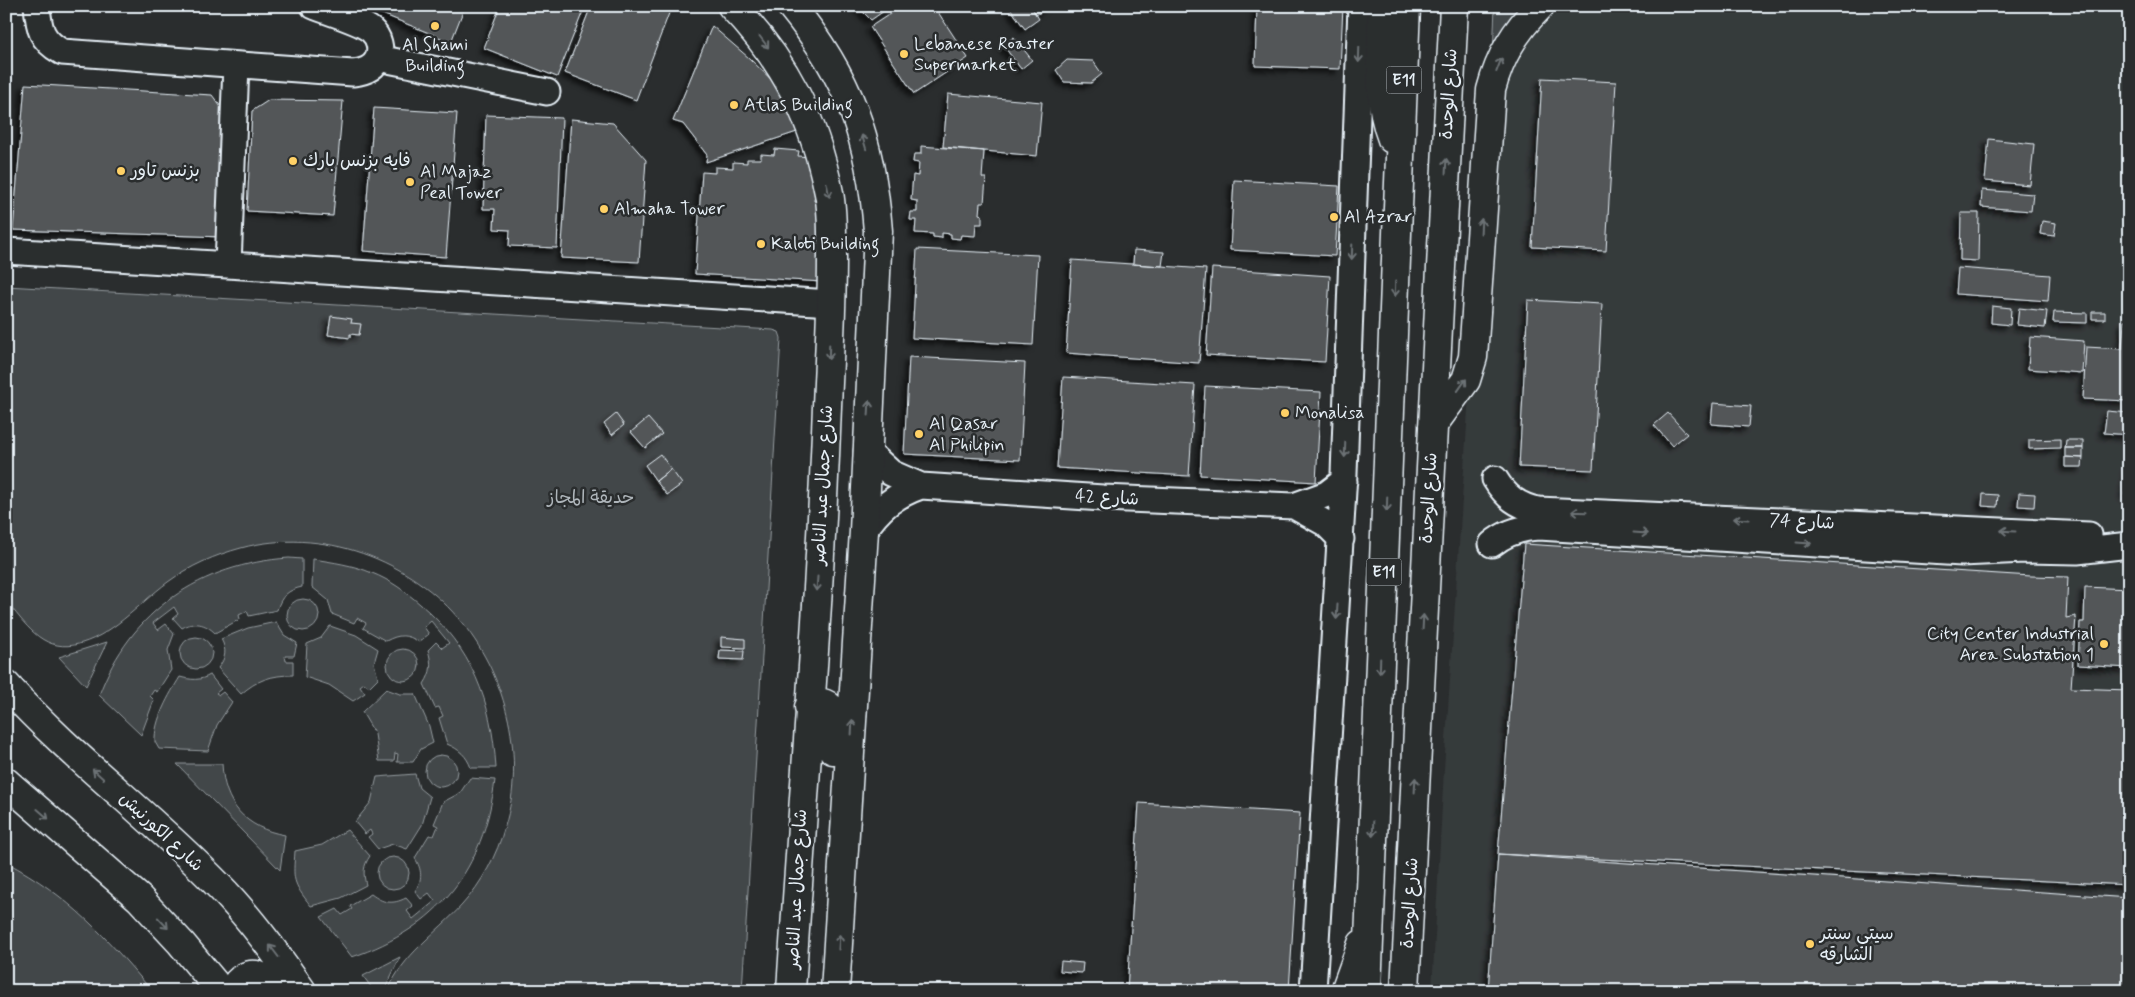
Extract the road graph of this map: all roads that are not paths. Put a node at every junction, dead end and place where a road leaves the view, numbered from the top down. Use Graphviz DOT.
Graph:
graph roads {
  1 [pos="37,6"];
  2 [pos="314,6"];
  3 [pos="732,6"];
  4 [pos="791,6"];
  5 [pos="1361,6"];
  6 [pos="1382,6"];
  7 [pos="1406,6"];
  8 [pos="1454,6"];
  9 [pos="1540,6"];
  10 [pos="378,58"];
  11 [pos="236,65"];
  12 [pos="547,92"];
  13 [pos="1401,153"];
  14 [pos="6,251"];
  15 [pos="228,265"];
  16 [pos="831,302"];
  17 [pos="1433,425"];
  18 [pos="867,451"];
  19 [pos="824,475"];
  20 [pos="1495,478"];
  21 [pos="1344,481"];
  22 [pos="920,486"];
  23 [pos="1294,506"];
  24 [pos="864,531"];
  25 [pos="1341,539"];
  26 [pos="1492,544"];
  27 [pos="2124,545"];
  28 [pos="861,573"];
  29 [pos="6,685"];
  30 [pos="809,707"];
  31 [pos="6,782"];
  32 [pos="845,832"];
  33 [pos="1369,921"];
  34 [pos="221,991"];
  35 [pos="233,991"];
  36 [pos="274,991"];
  37 [pos="302,991"];
  38 [pos="791,991"];
  39 [pos="836,991"];
  40 [pos="1313,991"];
  41 [pos="1345,991"];
  42 [pos="1367,991"];
  43 [pos="1405,991"];
  1 -- 11 [label="street"];
  2 -- 10 [label="street"];
  3 -- 16 [label="main road, شارع جمال عبد الناصر, one-way"];
  18 -- 4 [label="main road, one-way"];
  5 -- 21 [label="street, one-way"];
  6 -- 13 [label="main road"];
  7 -- 13 [label="main road, E11"];
  17 -- 8 [label="main road, شارع الوحدة / E11, one-way"];
  17 -- 9 [label="main road, one-way"];
  10 -- 11 [label="street"];
  10 -- 12 [label="street"];
  11 -- 15 [label="street"];
  13 -- 33 [label="main road, E11, one-way"];
  14 -- 15 [label="street"];
  15 -- 16 [label="street"];
  16 -- 19 [label="main road, شارع جمال عبد الناصر, one-way"];
  43 -- 17 [label="main road, شارع الوحدة / E11, one-way"];
  18 -- 22 [label="street, شارع 42"];
  18 -- 24 [label="main road"];
  19 -- 28 [label="main road"];
  19 -- 30 [label="main road, شارع جمال عبد الناصر, one-way"];
  27 -- 20 [label="street, شارع 74, one-way"];
  21 -- 23 [label="street, شارع 42"];
  21 -- 25 [label="street"];
  22 -- 23 [label="street, شارع 42"];
  22 -- 24 [label="street, شارع 42"];
  23 -- 25 [label="street, شارع 42"];
  24 -- 28 [label="main road"];
  25 -- 40 [label="street, one-way"];
  26 -- 27 [label="street, شارع 74, one-way"];
  32 -- 28 [label="main road, one-way"];
  37 -- 29 [label="main road, شارع الكورنيش, one-way"];
  30 -- 32 [label="main road"];
  30 -- 38 [label="main road, شارع جمال عبد الناصر"];
  31 -- 34 [label="main road, one-way"];
  39 -- 32 [label="main road, one-way"];
  33 -- 41 [label="main road"];
  33 -- 42 [label="main road, E11"];
  35 -- 36 [label="main road"];
}
